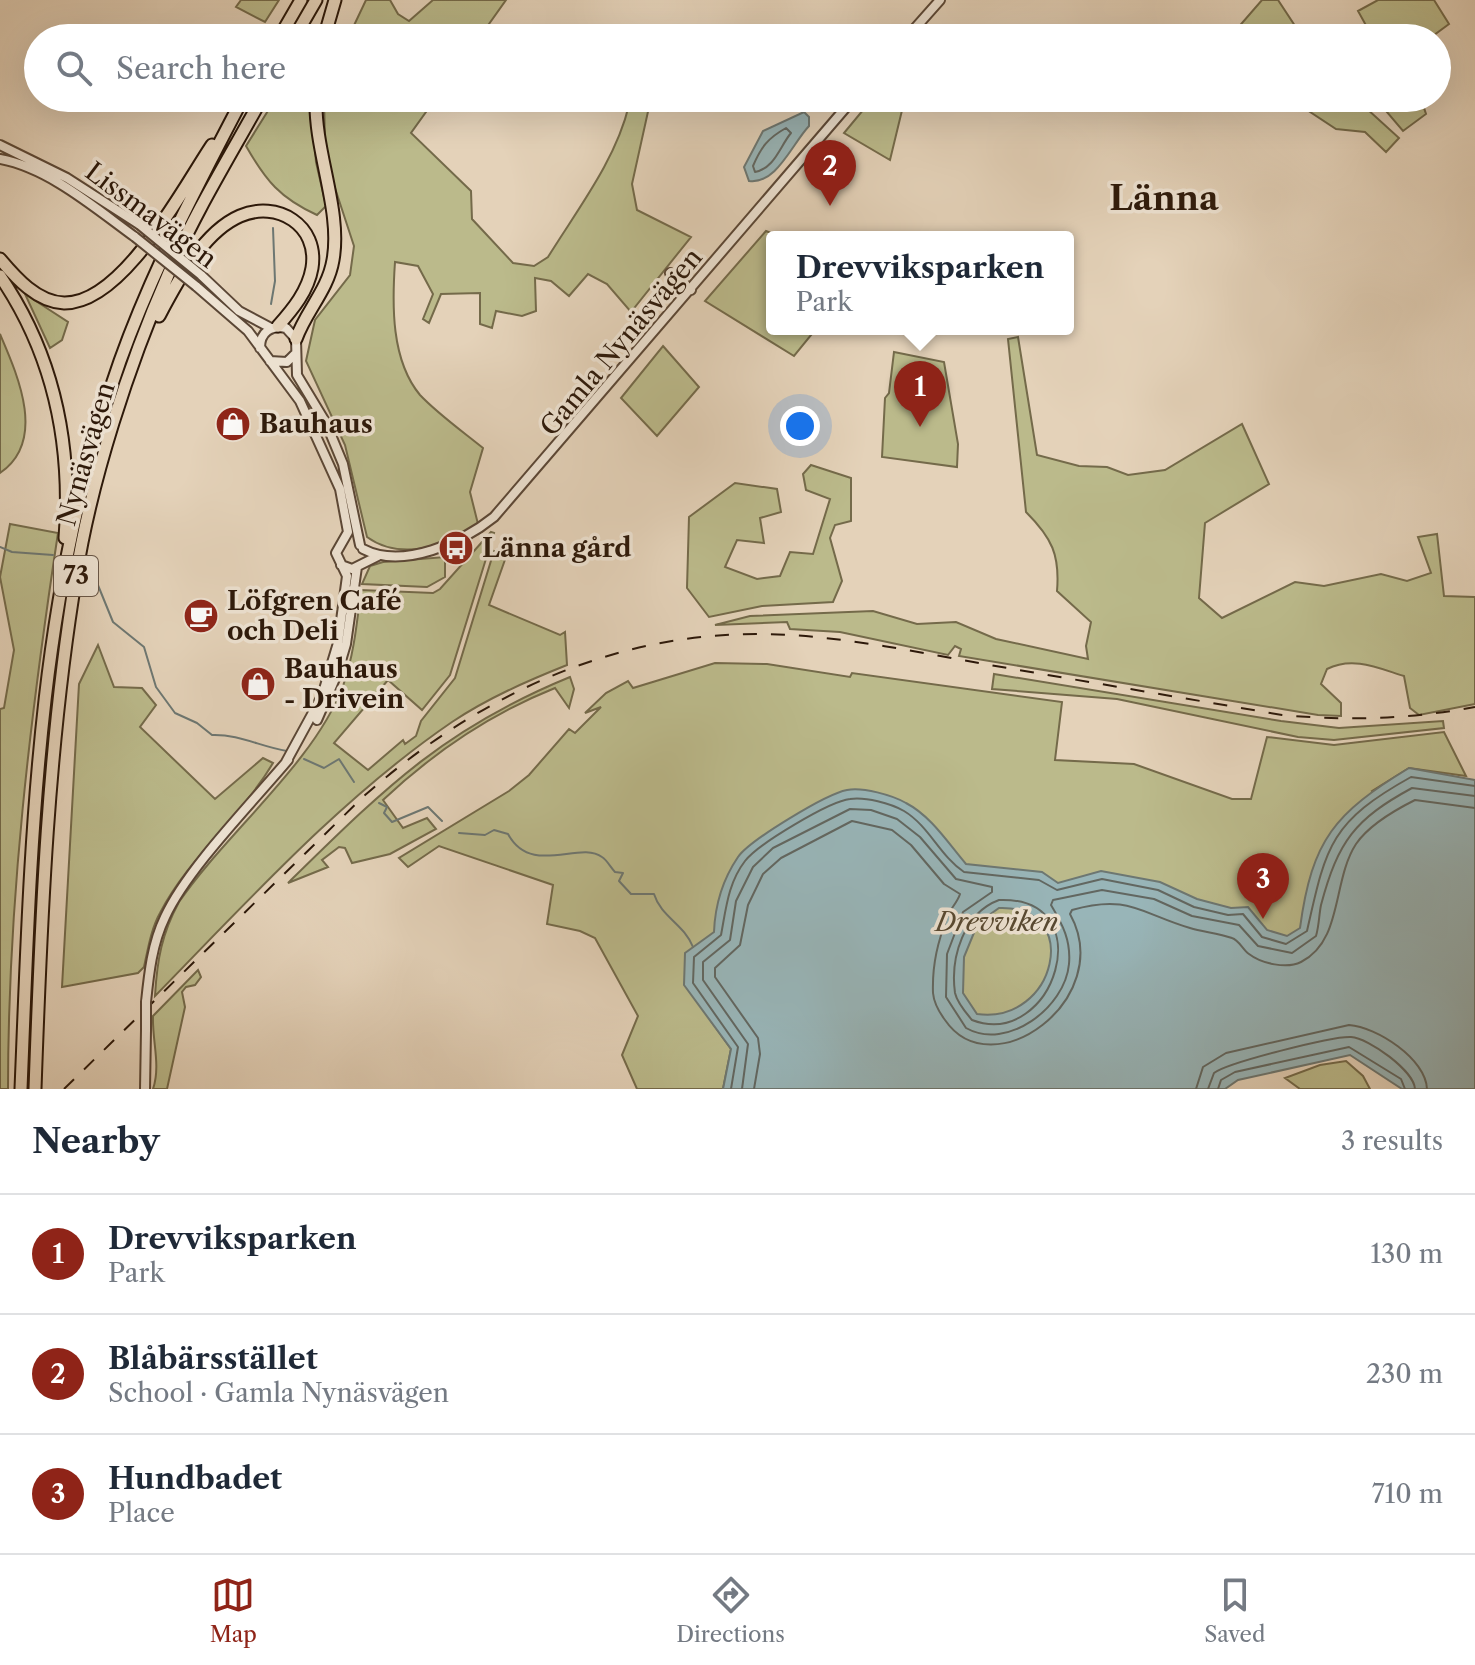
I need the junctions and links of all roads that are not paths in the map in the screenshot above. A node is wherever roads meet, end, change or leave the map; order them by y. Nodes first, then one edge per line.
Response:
1 (301, 0) edge
2 (316, 0) edge
3 (335, 0) edge
4 (940, 0) edge
5 (287, 24) edge
6 (302, 24) edge
7 (328, 24) edge
8 (920, 24) edge
9 (234, 112) edge
10 (236, 112) edge
11 (255, 112) edge
12 (317, 112) edge
13 (842, 112) edge
14 (0, 145) edge
15 (0, 159) edge
16 (0, 259) edge
17 (670, 273) dead end
18 (0, 276) edge
19 (691, 290) junction
20 (274, 327) junction
21 (296, 339) junction
22 (260, 349) junction
23 (294, 355) junction
24 (268, 361) junction
25 (133, 366) junction
26 (345, 542) junction
27 (362, 547) junction
28 (383, 555) junction
29 (341, 565) junction
30 (359, 566) junction
31 (61, 577) junction
32 (286, 762) junction
33 (21, 1089) edge
34 (35, 1089) edge
35 (145, 1089) edge

1 - 5 highway
2 - 6 highway
3 - 7 highway
4 - 8 street
9 - 16 highway
10 - 31 highway, Nynäsvägen / 73
11 - 25 highway, Nynäsvägen / 73
12 - 21 highway
13 - 19 street, Gamla Nynäsvägen
14 - 20 street, Lissmavägen, bridge
15 - 22 street, Lissmavägen, bridge
17 - 19 street
18 - 31 highway
19 - 28 street, Gamla Nynäsvägen
20 - 21 street
20 - 22 street
20 - 25 highway
21 - 23 street
22 - 24 street
23 - 24 street
23 - 27 street
24 - 26 street
25 - 34 highway, Nynäsvägen / 73
26 - 27 street, Gamla Nynäsvägen
26 - 29 street
27 - 28 street, Gamla Nynäsvägen
27 - 30 street
28 - 30 street, Gamla Nynäsvägen
29 - 30 street
29 - 32 street
30 - 32 street
31 - 33 highway, Nynäsvägen / 73
32 - 35 street, bridge

